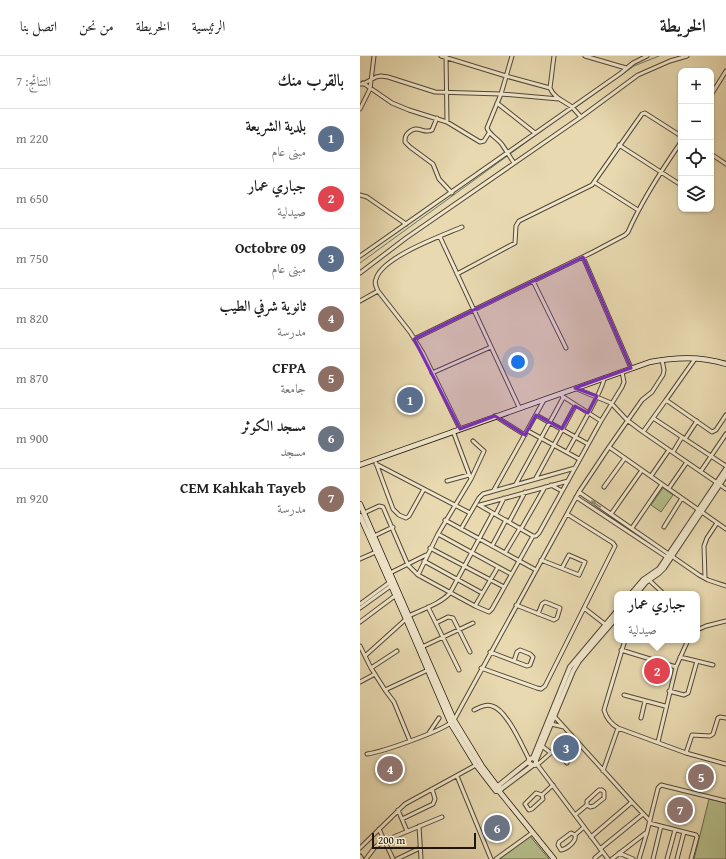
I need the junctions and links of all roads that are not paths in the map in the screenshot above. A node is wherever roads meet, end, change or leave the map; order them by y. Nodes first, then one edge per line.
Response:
1 (374, 56) edge
2 (441, 56) edge
3 (512, 56) edge
4 (554, 56) edge
5 (585, 56) edge
6 (647, 56) edge
7 (687, 56) edge
8 (446, 57) edge
9 (626, 68) junction
10 (726, 71) edge
11 (506, 76) junction
12 (372, 79) junction
13 (361, 83) edge
14 (550, 88) junction
15 (370, 89) junction
16 (714, 90) edge
17 (447, 93) junction
18 (500, 94) junction
19 (559, 99) junction
20 (497, 103) junction
21 (571, 107) junction
22 (360, 109) edge
23 (581, 117) junction
24 (436, 118) junction
25 (447, 122) junction
26 (489, 133) junction
27 (535, 133) junction
28 (678, 134) edge
29 (619, 145) junction
30 (678, 146) edge
31 (506, 153) junction
32 (714, 156) edge
33 (514, 163) junction
34 (726, 164) edge
35 (661, 172) junction
36 (594, 182) junction
37 (678, 183) edge
38 (452, 193) junction
39 (360, 195) edge
40 (638, 210) junction
41 (406, 224) junction
42 (462, 227) dead end
43 (440, 237) junction
44 (360, 256) edge
45 (583, 257) junction
46 (360, 273) edge
47 (458, 274) junction
48 (533, 281) junction
49 (378, 291) junction
50 (360, 302) edge
51 (474, 310) junction
52 (414, 340) junction
53 (491, 347) junction
54 (566, 348) dead end
55 (695, 358) junction
56 (662, 360) junction
57 (726, 364) edge
58 (631, 368) junction
59 (622, 372) junction
60 (432, 373) junction
61 (604, 378) junction
62 (575, 388) junction
63 (560, 393) junction
64 (597, 396) junction
65 (545, 398) junction
66 (563, 398) junction
67 (666, 400) junction
68 (611, 403) junction
69 (576, 406) junction
70 (519, 408) junction
71 (588, 413) junction
72 (536, 415) junction
73 (495, 416) junction
74 (726, 416) edge
75 (653, 418) junction
76 (627, 420) junction
77 (601, 421) junction
78 (697, 421) junction
79 (550, 422) junction
80 (460, 429) junction
81 (562, 429) junction
82 (528, 430) junction
83 (453, 432) junction
84 (643, 432) junction
85 (726, 434) edge
86 (525, 435) junction
87 (575, 436) junction
88 (541, 438) junction
89 (684, 438) junction
90 (473, 441) dead end
91 (588, 444) junction
92 (554, 445) junction
93 (609, 447) junction
94 (669, 450) junction
95 (567, 452) junction
96 (673, 452) junction
97 (711, 456) junction
98 (625, 458) junction
99 (579, 459) junction
100 (375, 462) junction
101 (687, 462) junction
102 (360, 465) edge
103 (726, 466) edge
104 (575, 468) junction
105 (726, 469) edge
106 (642, 470) junction
107 (701, 471) junction
108 (726, 475) edge
109 (651, 476) junction
110 (470, 477) junction
111 (536, 478) junction
112 (447, 481) dead end
113 (568, 481) junction
114 (718, 483) junction
115 (516, 484) junction
116 (662, 484) junction
117 (551, 485) junction
118 (545, 487) junction
119 (604, 488) dead end
120 (669, 488) junction
121 (424, 489) junction
122 (726, 489) edge
123 (494, 490) junction
124 (562, 491) junction
125 (525, 492) junction
126 (579, 492) junction
127 (576, 497) junction
128 (504, 498) junction
129 (682, 498) junction
130 (476, 503) junction
131 (360, 504) edge
132 (480, 505) junction
133 (456, 506) junction
134 (700, 510) junction
135 (470, 513) junction
136 (494, 513) junction
137 (362, 514) edge
138 (566, 514) junction
139 (611, 514) junction
140 (446, 520) junction
141 (508, 521) junction
142 (717, 522) junction
143 (726, 523) edge
144 (393, 527) junction
145 (664, 527) dead end
146 (521, 528) junction
147 (632, 528) junction
148 (725, 528) edge
149 (461, 529) junction
150 (438, 534) junction
151 (374, 536) junction
152 (533, 536) junction
153 (480, 539) junction
154 (492, 546) junction
155 (430, 548) junction
156 (376, 552) junction
157 (473, 552) junction
158 (505, 553) junction
159 (426, 555) junction
160 (670, 557) junction
161 (360, 558) edge
162 (541, 560) junction
163 (424, 561) junction
164 (519, 561) junction
165 (408, 565) junction
166 (465, 566) junction
167 (498, 567) junction
168 (562, 568) junction
169 (536, 570) junction
170 (390, 573) junction
171 (511, 574) junction
172 (418, 575) junction
173 (705, 578) junction
174 (458, 579) junction
175 (490, 580) junction
176 (649, 580) junction
177 (392, 583) junction
178 (726, 586) edge
179 (504, 587) junction
180 (633, 591) edge
181 (639, 591) edge
182 (661, 591) edge
183 (450, 593) junction
184 (482, 593) junction
185 (396, 595) junction
186 (360, 604) edge
187 (475, 606) junction
188 (516, 606) junction
189 (428, 607) junction
190 (360, 608) edge
191 (584, 608) junction
192 (538, 614) junction
193 (614, 615) edge
194 (408, 617) junction
195 (614, 621) edge
196 (726, 621) edge
197 (360, 622) edge
198 (436, 623) junction
199 (473, 623) dead end
200 (606, 625) junction
201 (700, 629) edge
202 (459, 630) junction
203 (443, 637) junction
204 (624, 643) edge
205 (687, 643) edge
206 (360, 646) edge
207 (421, 648) junction
208 (397, 650) dead end
209 (621, 650) junction
210 (361, 652) edge
211 (470, 652) dead end
212 (490, 652) junction
213 (365, 656) junction
214 (680, 657) junction
215 (514, 661) junction
216 (697, 661) junction
217 (713, 666) dead end
218 (676, 667) junction
219 (371, 668) junction
220 (481, 668) junction
221 (428, 670) junction
222 (459, 670) dead end
223 (375, 674) junction
224 (360, 682) edge
225 (385, 690) junction
226 (669, 691) junction
227 (624, 695) dead end
228 (645, 701) junction
229 (665, 706) junction
230 (474, 710) dead end
231 (554, 716) junction
232 (439, 718) dead end
233 (641, 718) dead end
234 (726, 718) edge
235 (452, 722) junction
236 (551, 724) junction
237 (564, 727) junction
238 (618, 728) junction
239 (429, 733) junction
240 (571, 735) junction
241 (410, 740) junction
242 (658, 742) junction
243 (542, 746) junction
244 (555, 749) junction
245 (551, 753) junction
246 (686, 753) junction
247 (367, 754) dead end
248 (533, 762) junction
249 (567, 763) dead end
250 (726, 764) edge
251 (476, 765) junction
252 (603, 770) junction
253 (457, 776) junction
254 (553, 785) junction
255 (498, 788) junction
256 (432, 789) junction
257 (542, 795) junction
258 (726, 801) edge
259 (632, 802) junction
260 (587, 805) junction
261 (398, 810) junction
262 (643, 814) junction
263 (575, 815) junction
264 (442, 817) dead end
265 (402, 819) junction
266 (650, 822) junction
267 (419, 826) junction
268 (661, 826) junction
269 (584, 827) junction
270 (379, 829) junction
271 (675, 830) junction
272 (407, 831) junction
273 (646, 832) junction
274 (684, 832) junction
275 (532, 833) junction
276 (575, 835) junction
277 (591, 837) junction
278 (384, 840) junction
279 (360, 848) edge
280 (420, 848) junction
281 (601, 850) junction
282 (618, 853) junction
283 (360, 856) edge
284 (362, 859) edge
285 (366, 859) edge
286 (393, 859) edge
287 (397, 859) edge
288 (421, 859) edge
289 (491, 859) edge
290 (496, 859) edge
291 (554, 859) edge
292 (595, 859) edge
293 (608, 859) edge
294 (612, 859) edge
295 (633, 859) edge
296 (639, 859) edge
297 (653, 859) edge
298 (667, 859) edge
299 (677, 859) edge
300 (691, 859) edge

1 - 12 street
2 - 8 street
3 - 11 street
4 - 14 street
5 - 9 street
6 - 9 street
7 - 23 street
8 - 11 street
8 - 17 street
9 - 21 street
10 - 16 street
11 - 14 street
11 - 18 street
12 - 13 street
12 - 15 street
12 - 17 street
13 - 15 street
14 - 19 street
15 - 22 street
15 - 24 street
17 - 18 street
17 - 25 street
18 - 19 street
18 - 20 street
19 - 21 street
20 - 26 street
20 - 27 street
21 - 23 street
21 - 27 street
23 - 33 street
24 - 25 street
24 - 38 street
25 - 26 street
26 - 31 street
27 - 31 street
28 - 29 street
29 - 35 street
29 - 36 street
30 - 35 street
31 - 33 street
31 - 38 street
32 - 34 street
33 - 46 street
35 - 37 street
35 - 40 street
36 - 40 street
36 - 47 street
38 - 41 street
39 - 41 street
40 - 45 street
41 - 44 street
42 - 43 street
43 - 47 street
43 - 49 street
45 - 48 street
45 - 58 street
47 - 51 street
48 - 51 street
48 - 54 street
49 - 50 street
49 - 52 street
51 - 52 street
51 - 53 street
52 - 60 street
53 - 60 street
53 - 70 street
55 - 56 main road
55 - 57 main road
55 - 67 street
56 - 58 main road
56 - 76 street
58 - 59 main road
59 - 61 main road
59 - 68 street
60 - 80 street
61 - 62 main road
61 - 64 street
62 - 63 main road
62 - 64 street
63 - 65 main road
63 - 66 street
64 - 68 street
64 - 71 street
65 - 70 main road
65 - 72 street
66 - 69 street
66 - 79 street
67 - 75 street
67 - 78 street
68 - 76 street
68 - 77 street
69 - 71 street
69 - 81 street
70 - 73 main road
71 - 77 street
71 - 87 street
72 - 79 street
72 - 82 street
73 - 80 main road
73 - 86 street
74 - 78 street
75 - 84 street
75 - 89 street
76 - 84 street
76 - 93 street
77 - 91 street
78 - 89 street
79 - 81 street
79 - 88 street
80 - 83 main road
81 - 87 street
81 - 92 street
82 - 86 street
82 - 88 street
83 - 100 main road
83 - 110 street
84 - 94 street
85 - 97 street
86 - 123 street
87 - 91 street
87 - 95 street
88 - 92 street
88 - 115 street
89 - 96 street
89 - 97 street
90 - 110 street
91 - 99 street
92 - 95 street
92 - 111 street
93 - 98 street
93 - 126 street
94 - 96 street
94 - 109 street
95 - 99 street
96 - 101 street
97 - 103 street
97 - 107 street
98 - 106 street
98 - 119 street
99 - 104 street
100 - 102 main road
100 - 121 street
100 - 121 street
101 - 107 street
101 - 120 street
104 - 111 street
104 - 113 street
105 - 114 street
106 - 109 street
106 - 139 street
107 - 114 street
108 - 114 street
109 - 116 street
110 - 112 street
110 - 133 street
111 - 115 street
113 - 117 street
113 - 124 street
114 - 122 street
114 - 134 street
115 - 123 street
116 - 120 street
116 - 147 street
117 - 118 street
117 - 124 street
118 - 125 street
118 - 146 street
120 - 129 street
121 - 133 street
123 - 130 street
124 - 152 street
125 - 128 street
125 - 141 street
126 - 127 street
139 -> 126 street
127 - 138 street
127 - 160 street
128 - 132 street
128 - 136 street
129 - 134 street
129 - 145 street
130 - 132 street
130 - 135 street
131 - 137 main road
132 - 136 street
133 - 135 street
133 - 140 street
134 - 142 street
134 - 160 street
135 - 149 street
136 - 141 street
136 - 153 street
137 - 144 street
137 - 151 main road
137 - 156 main road
138 - 162 street
138 - 191 street
139 - 147 street
140 - 149 street
140 - 150 street
141 - 146 street
141 - 154 street
142 - 148 street
142 - 173 street
143 - 148 street
144 - 151 street
144 - 165 street
146 - 152 street
146 - 158 street
147 - 160 street
149 - 153 street
150 - 155 street
150 - 157 street
151 - 170 main road
152 - 164 street
153 - 154 street
153 - 157 street
154 - 158 street
155 - 159 street
155 - 166 street
156 - 161 street
156 - 177 main road
157 - 166 street
157 - 167 street
158 - 164 street
159 - 163 street
159 - 165 street
160 - 173 street
160 - 176 street
160 - 180 street
162 - 168 street
162 - 169 street
163 - 172 street
163 - 174 street
164 - 169 street
164 - 171 street
165 - 170 street
165 - 172 street
166 - 174 street
166 - 175 street
167 - 171 street
167 - 175 street
168 - 168 street
169 - 188 street
170 - 177 main road
171 - 179 street
172 - 183 street
173 - 178 street
174 - 183 street
174 - 184 street
175 - 179 street
175 - 184 street
176 - 181 street
176 - 182 street
177 - 185 main road
177 - 186 street
177 - 190 street
177 - 194 main road
179 - 187 street
183 - 187 street
183 - 189 street
184 - 187 street
185 - 194 main road
185 - 197 street
188 - 192 street
188 - 212 street
189 - 194 street
189 - 198 street
191 - 200 street
191 - 220 street
192 - 192 street
193 - 200 street
194 - 207 main road
194 - 213 street
195 - 231 street
196 - 201 street
198 - 202 street
198 - 203 street
199 - 202 street
200 - 248 street
202 - 203 street
202 - 211 street
203 - 207 street
203 - 222 street
204 - 209 street
205 - 214 street
206 - 210 street
207 - 221 main road
207 - 235 main road
208 - 219 street
209 - 218 street
209 - 238 street
210 - 213 street
212 - 215 street
212 - 220 street
213 - 219 street
214 - 216 street
214 - 218 street
215 - 215 street
216 - 217 street
216 - 226 street
218 - 226 street
219 - 223 street
220 - 235 street
221 - 225 street
221 - 235 main road
223 - 224 street
223 - 225 street
225 - 241 street
226 - 229 street
227 - 228 street
228 - 229 street
228 - 233 street
229 - 242 street
230 - 248 street
231 - 236 street
231 - 237 street
232 - 239 street
234 - 246 street
235 - 239 street
235 - 251 main road
235 - 255 main road
236 - 237 street
236 - 243 street
237 - 240 street
238 - 242 street
238 - 252 street
239 - 241 street
240 - 244 street
240 - 252 street
241 - 247 street
242 - 246 street
243 - 245 street
243 - 248 street
244 - 245 street
244 - 249 street
245 - 248 street
246 - 250 street
248 - 254 street
248 - 255 street
251 - 253 street
251 - 255 main road
252 - 259 street
253 - 256 street
253 - 289 street
254 - 257 street
254 - 263 street
255 - 275 main road
256 - 261 street
256 - 265 street
257 - 257 street
258 - 266 street
259 - 262 street
259 - 277 street
260 - 260 street
260 - 263 street
261 - 265 street
261 - 270 street
262 - 266 street
262 - 281 street
263 - 269 street
264 - 267 street
265 - 272 street
266 - 268 street
266 - 273 street
267 - 272 street
267 - 280 street
268 - 271 street
268 - 297 street
269 - 276 street
269 - 277 street
270 - 278 street
270 - 279 street
271 - 274 street
271 - 298 street
272 - 278 street
273 - 282 street
273 - 296 street
274 - 299 street
274 - 300 street
275 - 290 street
275 - 291 main road
276 - 276 street
277 - 281 street
278 - 285 street
278 - 286 street
280 - 287 street
280 - 288 street
281 - 292 street
281 - 293 street
282 - 294 street
282 - 295 street
283 - 284 street

